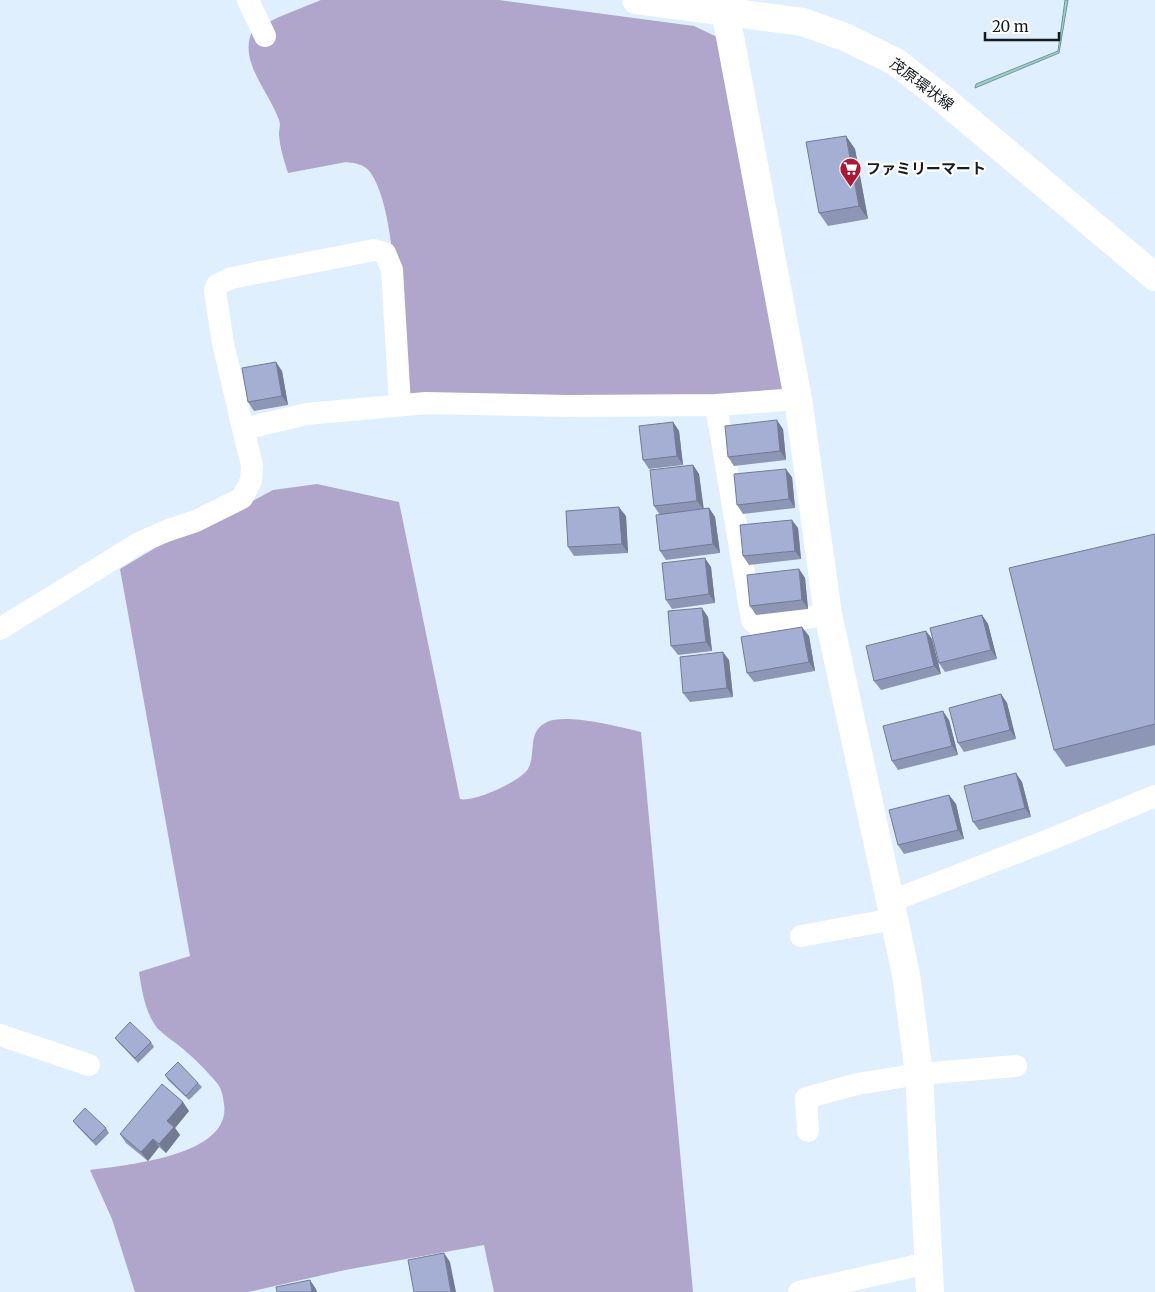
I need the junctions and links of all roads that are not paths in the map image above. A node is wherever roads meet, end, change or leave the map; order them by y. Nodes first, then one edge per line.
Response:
1 (248, 0) edge
2 (636, 0) edge
3 (725, 10) junction
4 (265, 36) dead end
5 (1155, 277) edge
6 (798, 399) junction
7 (400, 405) junction
8 (716, 405) junction
9 (243, 428) junction
10 (828, 614) junction
11 (0, 629) edge
12 (1155, 796) edge
13 (892, 910) junction
14 (801, 936) dead end
15 (0, 1035) edge
16 (88, 1065) dead end
17 (1016, 1066) dead end
18 (920, 1074) junction
19 (808, 1131) dead end
20 (928, 1263) junction
21 (799, 1292) edge
22 (930, 1292) edge

1 - 4 street
2 - 3 street, 茂原環状線
3 - 5 street, 茂原環状線
3 - 6 street
6 - 8 street
6 - 10 street
7 - 8 street
7 - 9 street
7 - 9 street
8 - 10 street
9 - 11 street
10 - 13 street
12 - 13 street
13 - 14 street
13 - 18 street
15 - 16 street
17 - 18 street
18 - 19 street
18 - 20 street
20 - 21 street
20 - 22 street

